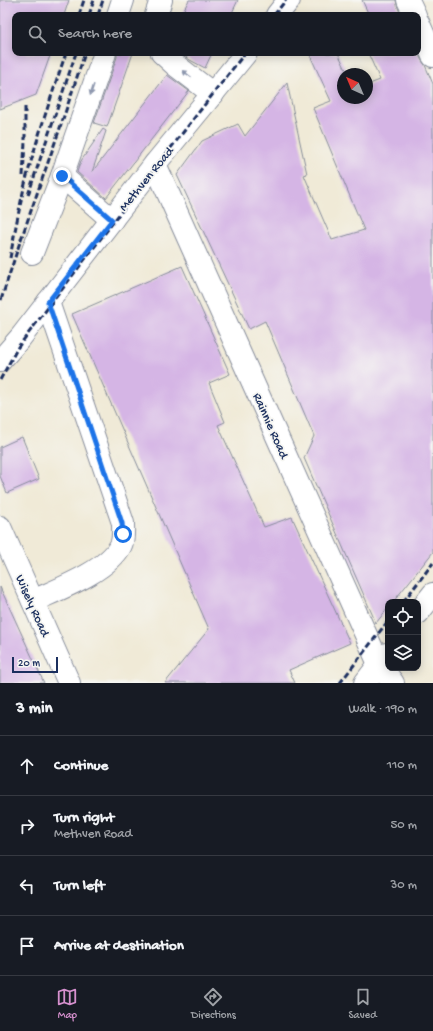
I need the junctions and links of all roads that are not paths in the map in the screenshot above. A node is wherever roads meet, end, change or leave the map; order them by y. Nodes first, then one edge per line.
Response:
1 (161, 0) edge
2 (289, 0) edge
3 (408, 0) edge
4 (157, 12) edge
5 (279, 12) edge
6 (414, 12) edge
7 (421, 29) edge
8 (104, 56) edge
9 (165, 56) edge
10 (244, 56) edge
11 (433, 56) edge
12 (213, 94) junction
13 (155, 164) junction
14 (62, 176) junction
15 (112, 220) junction
16 (32, 253) dead end
17 (48, 302) junction
18 (0, 361) edge
19 (0, 527) edge
20 (433, 594) edge
21 (33, 601) junction
22 (421, 609) edge
23 (384, 659) edge
24 (69, 683) edge
25 (364, 683) edge
26 (393, 683) edge

1 - 4 street
2 - 5 street
3 - 6 street
7 - 11 street
8 -> 14 street
12 -> 9 street
10 - 12 street, Methven Road
12 - 13 street, Methven Road
13 - 15 street, Methven Road
13 - 23 street, Rainnie Road
14 - 15 street
14 - 16 street
15 - 17 street, Methven Road
17 - 18 street, Methven Road
17 - 21 street
19 - 21 street, Wisely Road
20 - 22 street
21 - 24 street, Wisely Road
23 - 25 street
23 - 26 street, Rainnie Road

